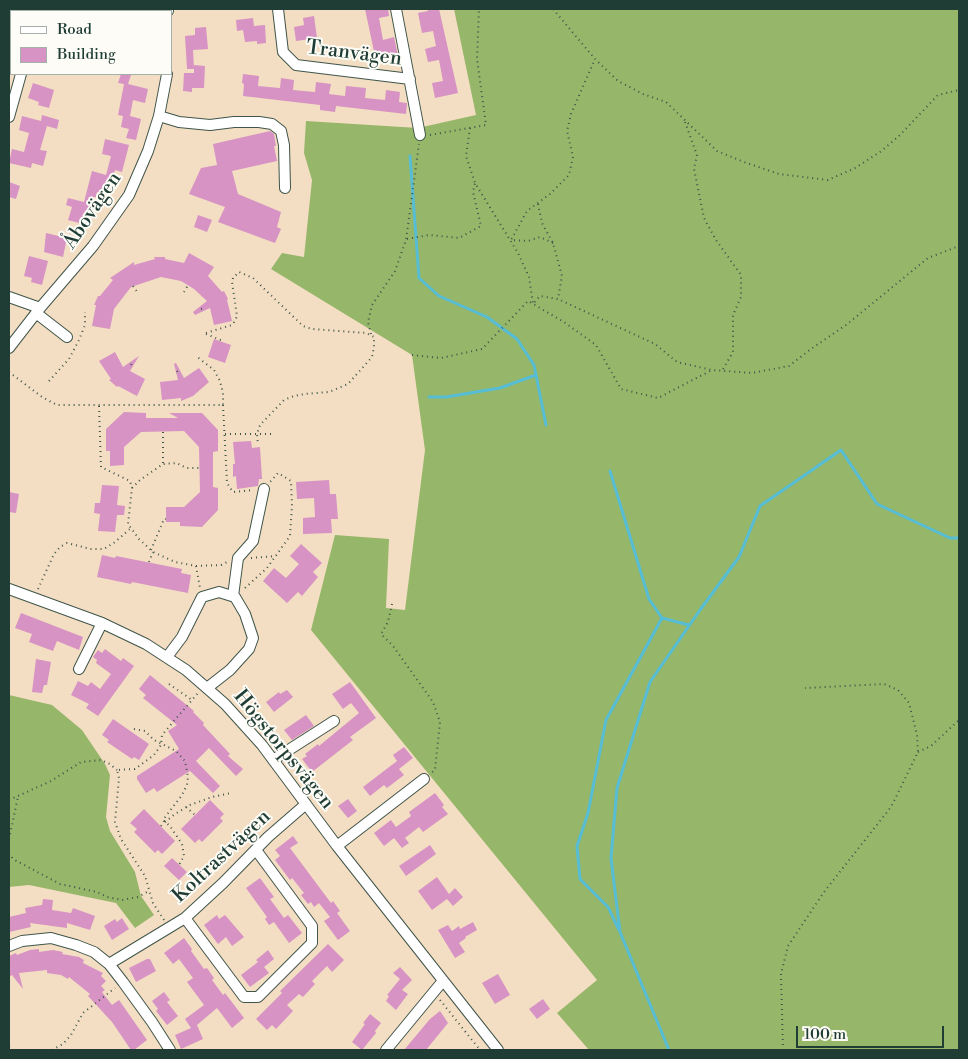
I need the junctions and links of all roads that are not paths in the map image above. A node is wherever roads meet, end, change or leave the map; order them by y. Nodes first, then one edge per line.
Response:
1 (278, 9) edge
2 (396, 9) edge
3 (22, 75) edge
4 (167, 75) edge
5 (410, 79) junction
6 (159, 116) junction
7 (9, 117) edge
8 (420, 135) road end
9 (285, 188) dead end
10 (9, 296) edge
11 (38, 311) junction
12 (67, 337) dead end
13 (9, 348) edge
14 (264, 489) road end
15 (9, 589) edge
16 (234, 596) junction
17 (102, 623) junction
18 (167, 657) junction
19 (78, 668) dead end
20 (206, 687) junction
21 (334, 721) dead end
22 (273, 760) junction
23 (424, 780) road end
24 (306, 804) junction
25 (338, 846) junction
26 (256, 850) junction
27 (185, 918) junction
28 (9, 946) edge
29 (108, 964) junction
30 (442, 982) junction
31 (170, 1050) edge
32 (386, 1050) edge
33 (498, 1050) edge

1 - 5 street, Tranvägen
2 - 5 street, Tranvägen
3 - 7 street
4 - 6 street, Åbovägen
5 - 8 street, Tranvägen
6 - 9 street
6 - 11 street, Åbovägen
10 - 11 street
11 - 12 street
11 - 13 street, Åbovägen
14 - 16 street
15 - 17 street, Högstorpsvägen
16 - 18 street
16 - 20 street
17 - 18 street, Högstorpsvägen
17 - 19 street
18 - 20 street, Högstorpsvägen
20 - 22 street, Högstorpsvägen
21 - 22 street
22 - 24 street, Högstorpsvägen
23 - 25 street
24 - 25 street, Högstorpsvägen
24 - 26 street, Koltrastvägen
25 - 30 street, Högstorpsvägen
26 - 27 street, Koltrastvägen
26 - 27 street
27 - 29 street, Koltrastvägen
28 - 29 street
29 - 31 street
30 - 32 street
30 - 33 street, Högstorpsvägen

